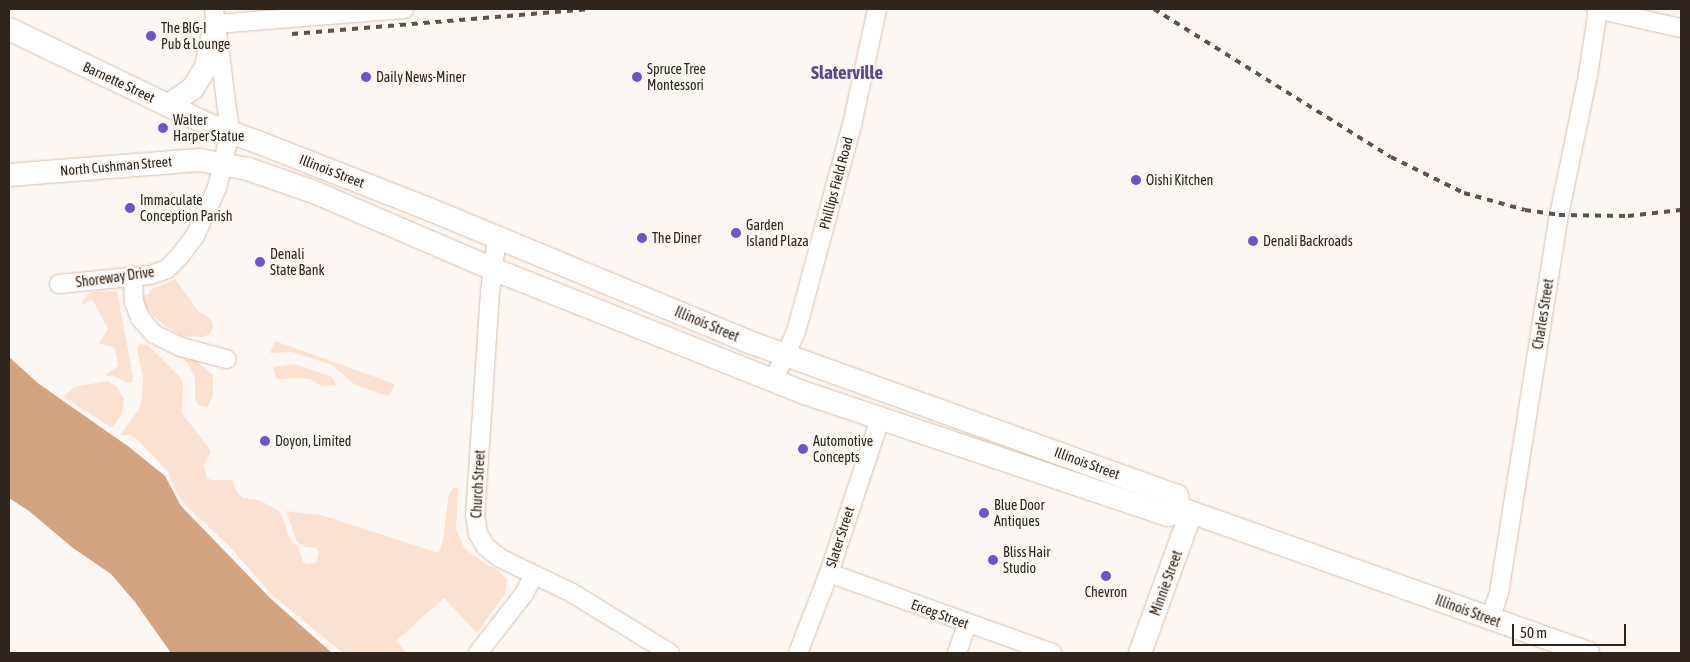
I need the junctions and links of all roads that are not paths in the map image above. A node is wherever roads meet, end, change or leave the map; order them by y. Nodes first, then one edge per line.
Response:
1 (394, 9) edge
2 (877, 9) edge
3 (1598, 9) edge
4 (215, 16) edge
5 (1681, 28) edge
6 (9, 29) edge
7 (169, 105) junction
8 (230, 132) junction
9 (223, 163) junction
10 (9, 175) edge
11 (497, 237) junction
12 (493, 269) junction
13 (133, 277) junction
14 (59, 284) dead end
15 (785, 356) junction
16 (226, 359) dead end
17 (773, 381) junction
18 (880, 419) junction
19 (1185, 510) junction
20 (829, 573) junction
21 (533, 576) junction
22 (1490, 619) junction
23 (967, 624) junction
24 (478, 653) edge
25 (670, 653) edge
26 (798, 653) edge
27 (958, 653) edge
28 (1052, 653) edge
29 (1140, 653) edge
30 (1588, 653) edge

1 - 4 street
2 - 15 street, Phillips Field Road
3 - 5 street
3 - 22 street, Charles Street
4 - 7 main road
4 - 8 street
6 - 7 main road, Barnette Street
7 - 8 main road, Barnette Street
8 - 9 street, Shoreway Drive
8 - 11 main road, Illinois Street
9 - 10 main road, North Cushman Street
9 - 12 main road, Illinois Street
9 - 13 street, Shoreway Drive
11 - 12 street, Church Street
11 - 15 main road, Illinois Street
12 - 17 main road, Illinois Street
12 - 21 street, Church Street
13 - 14 street, Shoreway Drive
13 - 16 street
15 - 17 street, Phillips Field Road
15 - 19 main road, Illinois Street
17 - 18 main road, Illinois Street
18 - 19 main road, Illinois Street
18 - 20 street, Slater Street
19 - 22 main road, Illinois Street
19 - 29 main road, Minnie Street
20 - 23 street, Erceg Street
20 - 26 street, Slater Street
21 - 24 street
21 - 25 street, Church Street
22 - 30 main road, Illinois Street
23 - 27 street
23 - 28 street, Erceg Street

